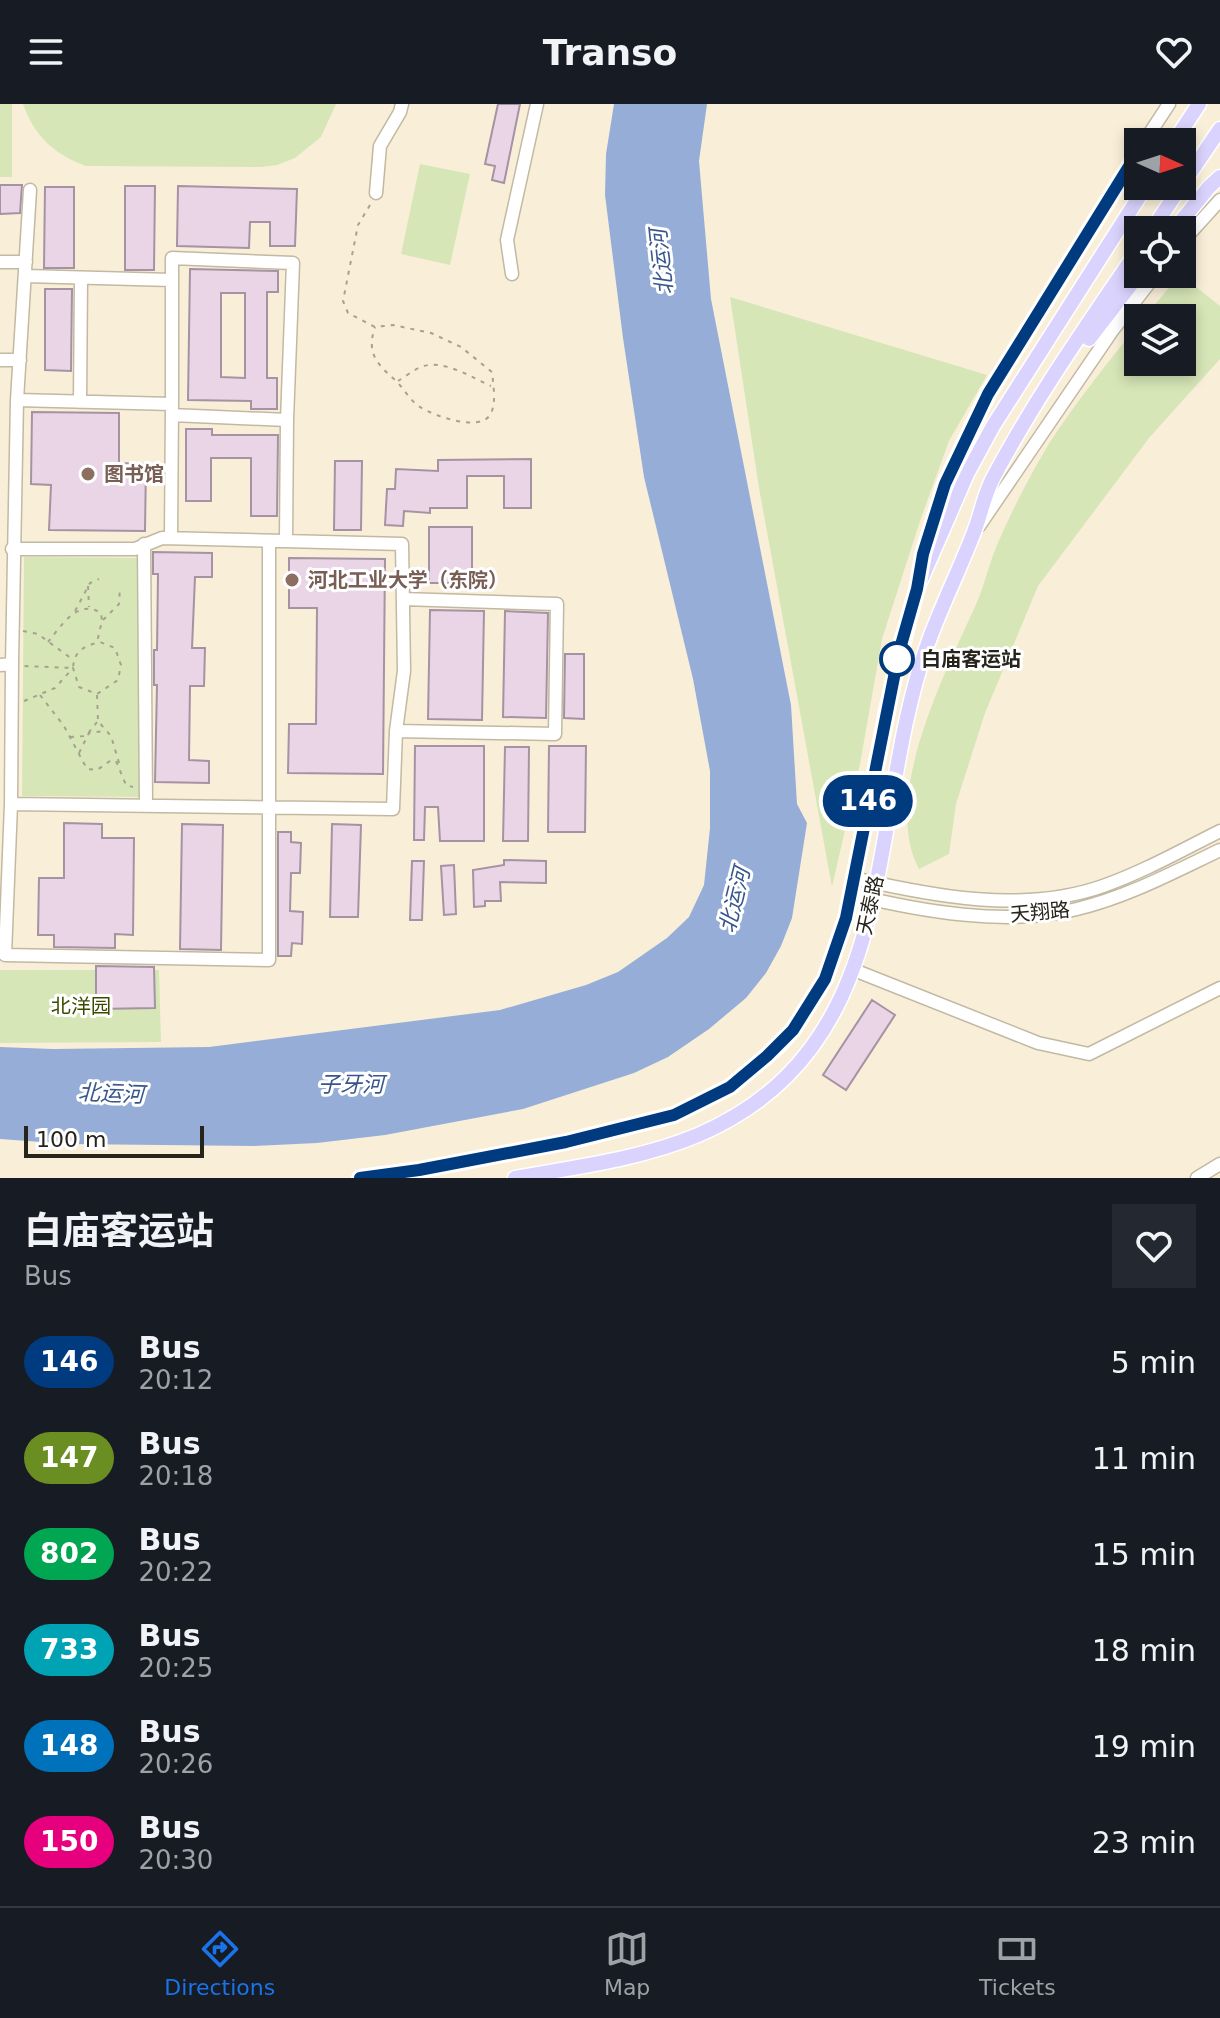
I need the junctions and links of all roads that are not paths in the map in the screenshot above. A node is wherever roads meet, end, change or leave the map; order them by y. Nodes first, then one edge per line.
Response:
1 (402, 104) edge
2 (537, 104) edge
3 (1169, 104) edge
4 (1199, 104) edge
5 (1153, 128) edge
6 (1183, 128) edge
7 (1220, 129) edge
8 (1196, 165) edge
9 (1124, 175) edge
10 (1220, 177) edge
11 (30, 190) dead end
12 (376, 193) road end
13 (1137, 200) edge
14 (1220, 200) edge
15 (1185, 216) edge
16 (1196, 227) edge
17 (0, 262) edge
18 (26, 262) junction
19 (1124, 271) edge
20 (512, 274) dead end
21 (25, 276) junction
22 (81, 278) junction
23 (172, 280) junction
24 (1128, 288) edge
25 (1145, 288) edge
26 (0, 360) edge
27 (20, 360) junction
28 (17, 400) junction
29 (80, 402) junction
30 (172, 410) junction
31 (287, 420) junction
32 (1013, 442) junction
33 (0, 458) edge
34 (15, 458) junction
35 (973, 535) junction
36 (171, 538) junction
37 (269, 541) junction
38 (286, 541) junction
39 (144, 544) junction
40 (12, 549) junction
41 (917, 589) junction
42 (403, 599) junction
43 (6, 665) edge
44 (396, 731) junction
45 (11, 804) junction
46 (146, 805) junction
47 (268, 806) junction
48 (1220, 831) edge
49 (1220, 850) edge
50 (854, 878) junction
51 (875, 883) junction
52 (850, 894) junction
53 (873, 900) junction
54 (854, 970) junction
55 (1220, 988) edge
56 (1220, 1164) edge
57 (427, 1173) edge
58 (360, 1178) edge
59 (515, 1178) edge
60 (1197, 1178) edge

1 - 12 street
2 - 20 street
3 - 5 street
4 - 6 main road
7 - 8 main road
9 - 41 street
10 - 15 main road
11 - 18 street
13 - 41 main road, 天泰路
14 - 16 street
17 - 18 street
18 - 21 street
19 - 32 main road
21 - 22 street
21 - 27 street
22 - 23 street
22 - 29 street
23 - 30 street
23 - 31 street
24 - 32 main road
25 - 35 street
26 - 27 street
27 - 28 street
28 - 29 street
28 - 34 street
29 - 30 street
30 - 31 street
30 - 36 street
31 - 38 street
32 - 35 main road, 天泰路
33 - 34 street
34 - 40 street
35 - 51 main road, 天泰路
36 - 37 street
36 - 39 street
37 - 38 street
37 - 47 street
38 - 42 street
39 - 40 street
39 - 46 street
40 - 43 street
41 - 50 main road, 天泰路
42 - 44 street
42 - 44 street
43 - 45 street
44 - 47 street
45 - 46 street
45 - 47 street
46 - 47 street
48 - 51 street, 天翔路
49 - 53 street, 天翔路
50 - 51 street, 天翔路
50 - 52 main road, 天泰路
51 - 53 main road, 天泰路
52 - 53 street, 天翔路
52 - 57 main road, 天泰路
53 - 54 main road, 天泰路
54 - 55 street
54 - 59 main road, 天泰路
56 - 60 street
57 - 58 main road, 天泰路

